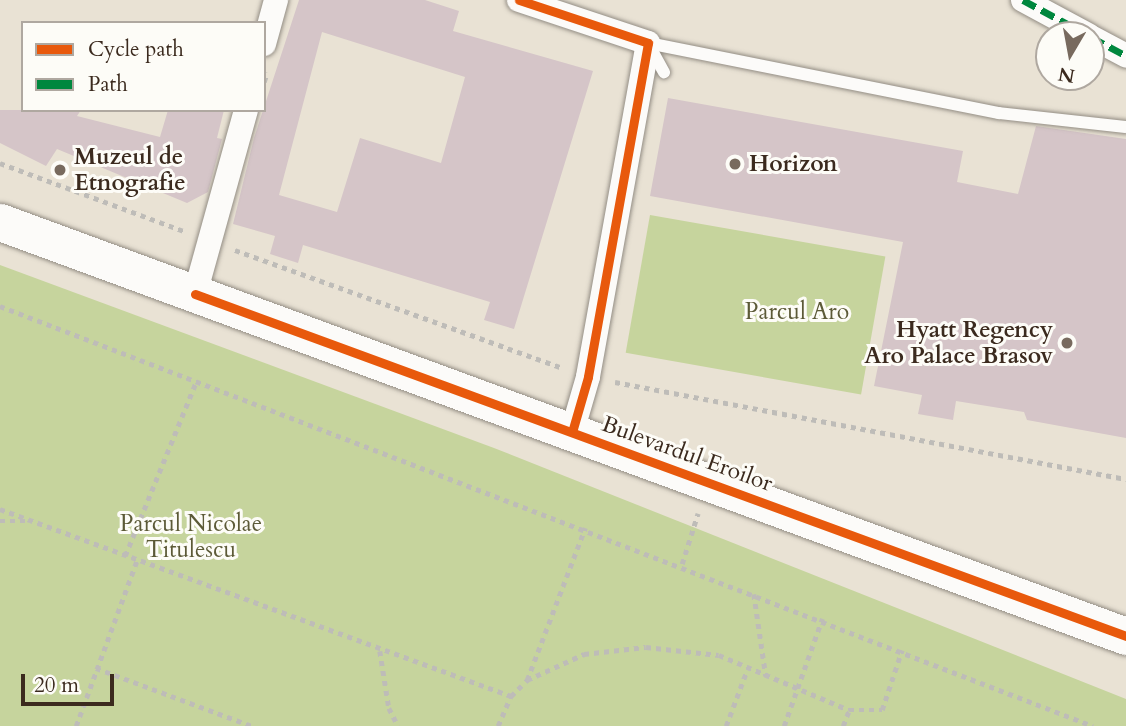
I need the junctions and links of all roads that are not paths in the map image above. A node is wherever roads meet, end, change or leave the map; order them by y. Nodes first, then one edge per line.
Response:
1 (276, 0) edge
2 (519, 0) edge
3 (1023, 0) edge
4 (1062, 21) edge
5 (266, 37) edge
6 (649, 43) junction
7 (1105, 45) edge
8 (1126, 56) edge
9 (664, 72) dead end
10 (245, 112) edge
11 (1126, 127) edge
12 (0, 222) edge
13 (195, 294) junction
14 (572, 432) junction
15 (1126, 636) edge

1 - 5 street
2 - 6 street
3 - 4 street
6 - 9 lane
6 - 11 lane
6 - 14 street
7 - 8 street
10 - 13 street
12 - 13 main road, Bulevardul Eroilor
13 - 14 main road, Bulevardul Eroilor
14 - 15 main road, Bulevardul Eroilor

